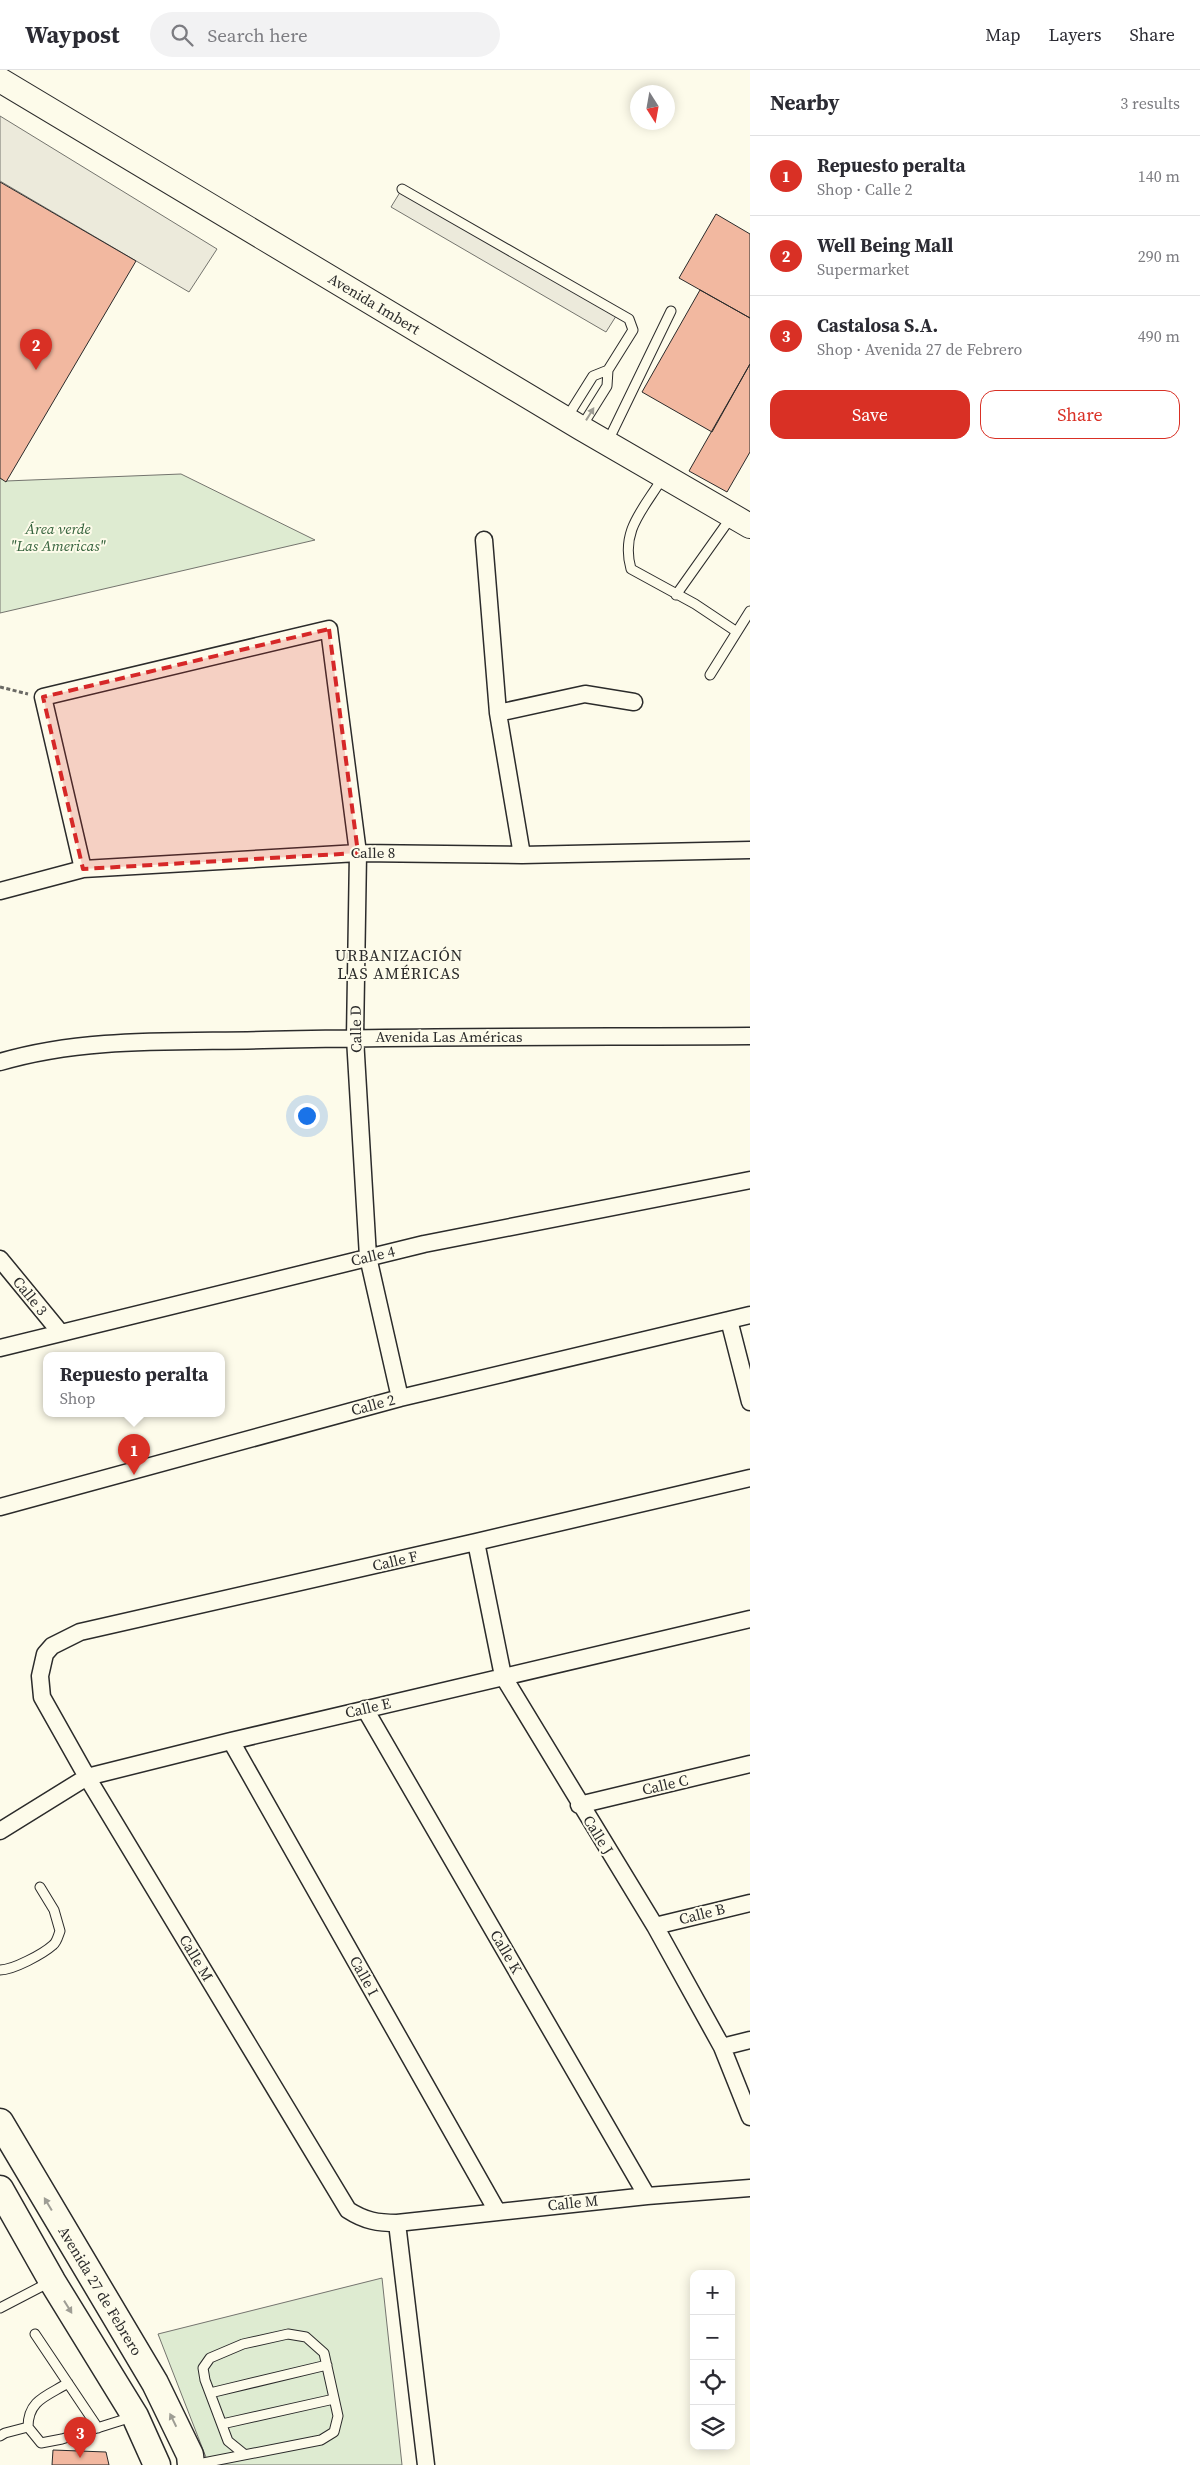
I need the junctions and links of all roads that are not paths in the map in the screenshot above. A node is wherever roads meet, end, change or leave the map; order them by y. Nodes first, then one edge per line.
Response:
1 (6, 78) edge
2 (402, 189) dead end
3 (671, 311) dead end
4 (608, 370) junction
5 (573, 424) junction
6 (606, 443) junction
7 (664, 476) junction
8 (741, 521) edge
9 (484, 540) dead end
10 (676, 595) junction
11 (750, 611) edge
12 (737, 632) junction
13 (710, 675) dead end
14 (634, 702) dead end
15 (498, 714) junction
16 (750, 850) edge
17 (358, 853) junction
18 (522, 855) junction
19 (83, 870) junction
20 (0, 891) edge
21 (750, 1036) edge
22 (355, 1038) junction
23 (0, 1062) edge
24 (750, 1180) edge
25 (368, 1257) junction
26 (0, 1259) edge
27 (750, 1315) edge
28 (729, 1320) junction
29 (60, 1332) junction
30 (0, 1348) edge
31 (400, 1398) junction
32 (750, 1402) edge
33 (750, 1478) edge
34 (0, 1507) edge
35 (476, 1542) junction
36 (750, 1619) edge
37 (45, 1654) joint
38 (503, 1676) junction
39 (365, 1709) junction
40 (231, 1741) junction
41 (750, 1764) edge
42 (87, 1778) junction
43 (579, 1805) junction
44 (0, 1831) edge
45 (40, 1887) dead end
46 (750, 1903) edge
47 (655, 1926) junction
48 (0, 1970) edge
49 (750, 2040) edge
50 (722, 2047) junction
51 (750, 2117) edge
52 (0, 2122) edge
53 (0, 2188) edge
54 (750, 2188) edge
55 (647, 2196) junction
56 (496, 2211) junction
57 (397, 2223) junction
58 (52, 2281) junction
59 (0, 2308) edge
60 (35, 2334) dead end
61 (327, 2365) junction
62 (68, 2383) junction
63 (210, 2393) junction
64 (334, 2400) junction
65 (135, 2416) junction
66 (222, 2424) junction
67 (28, 2427) junction
68 (98, 2428) junction
69 (0, 2436) edge
70 (244, 2454) junction
71 (157, 2465) edge
72 (192, 2465) edge
73 (426, 2465) edge

1 - 5 main road, Avenida Imbert
2 - 4 lane
3 - 6 lane
5 -> 4 lane
4 - 5 lane
5 - 6 main road, Avenida Imbert
6 - 7 main road, Avenida Imbert
7 - 8 main road, Avenida Imbert
7 - 10 lane
8 - 10 lane
9 - 15 street
10 - 12 lane
11 - 12 lane
12 - 13 lane
14 - 15 street
15 - 18 street
16 - 18 street, Calle 8
17 - 18 street, Calle 8
17 - 19 street, Calle 8
17 - 19 street, Calle D
17 - 22 street, Calle D
19 - 20 street, Calle 8
21 - 22 street, Avenida Las Américas
22 - 23 street, Avenida Las Américas
22 - 25 street, Calle D
24 - 25 street, Calle 4
25 - 29 street, Calle 4
25 - 31 street, Calle D
26 - 29 street, Calle 3
27 - 28 street, Calle 2
28 - 31 street, Calle 2
28 - 32 street
29 - 30 street, Calle 4
31 - 34 street, Calle 2
33 - 35 street, Calle F
35 - 37 street, Calle F
35 - 38 street, Calle J
36 - 38 street, Calle E
37 - 42 street, Calle M
38 - 39 street, Calle E
38 - 43 street, Calle J
39 - 40 street, Calle E
39 - 55 street, Calle K
40 - 42 street, Calle E
40 - 56 street, Calle I
41 - 43 street, Calle C
42 - 44 street, Calle E
42 - 57 street, Calle M
43 - 47 street, Calle J
45 - 48 lane
46 - 47 street, Calle B
47 - 50 street, Calle J
49 - 50 street
50 - 51 street, Calle J
72 -> 52 main road, Avenida 27 de Febrero
53 - 58 main road
54 - 55 street, Calle M
55 - 56 street, Calle M
56 - 57 street, Calle M
57 - 73 street
58 - 59 lane
58 -> 65 main road
60 - 62 lane
61 - 63 lane
61 - 63 lane
61 - 64 lane
62 - 67 lane
62 - 68 lane
63 - 66 lane
64 - 66 lane
64 - 70 lane
65 - 68 lane
65 - 71 main road
66 - 70 lane
67 - 68 lane
67 - 69 lane
70 - 72 lane

